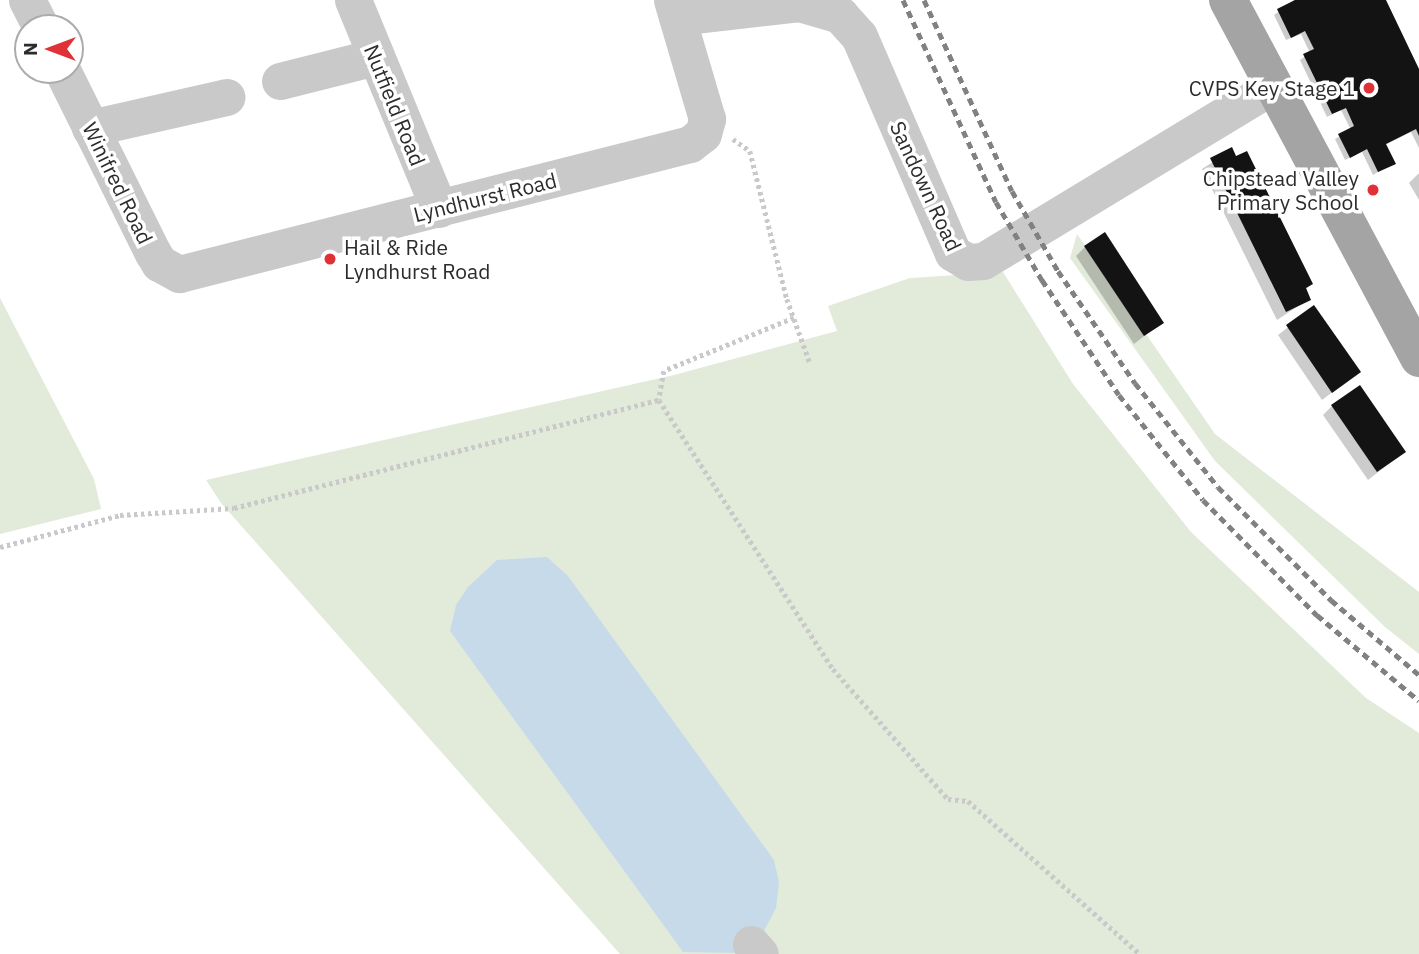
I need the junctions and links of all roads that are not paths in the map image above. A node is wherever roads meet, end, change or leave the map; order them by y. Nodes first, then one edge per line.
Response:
1 (353, 0) edge
2 (1227, 0) edge
3 (675, 8) edge
4 (375, 57) junction
5 (280, 80) dead end
6 (69, 84) edge
7 (1272, 86) junction
8 (227, 97) dead end
9 (90, 128) junction
10 (439, 209) junction
11 (191, 272) joint
12 (1419, 358) edge

1 - 4 street, Nutfield Road
2 - 7 main road
3 - 7 street, Sandown Road
3 - 10 street, Lyndhurst Road
4 - 5 street
4 - 10 street, Nutfield Road
6 - 9 street, Winifred Road
7 - 12 main road
8 - 9 street
9 - 11 street, Winifred Road
10 - 11 street, Lyndhurst Road

